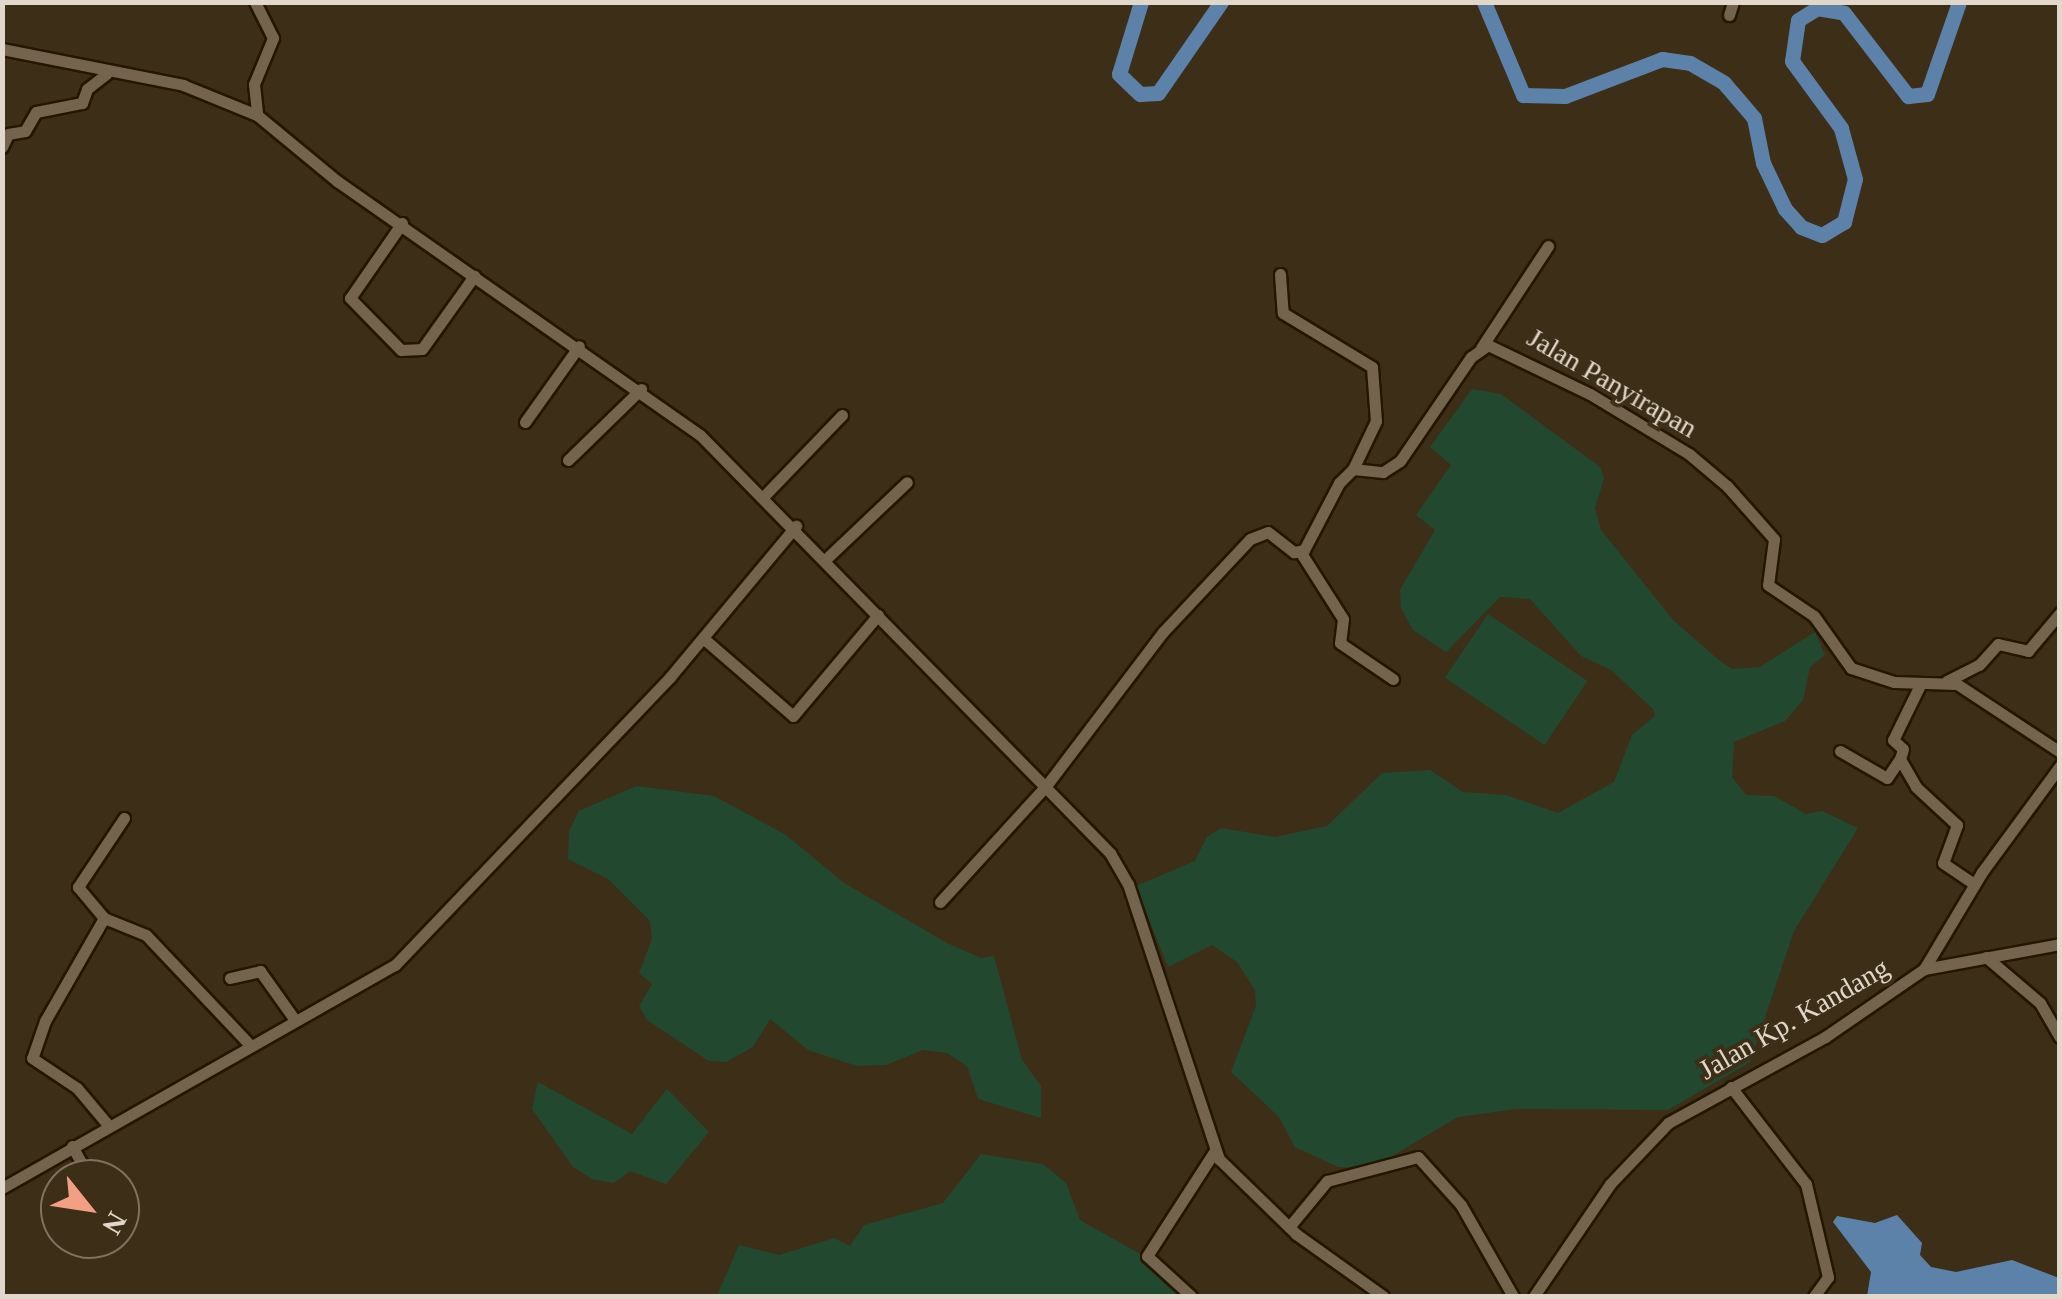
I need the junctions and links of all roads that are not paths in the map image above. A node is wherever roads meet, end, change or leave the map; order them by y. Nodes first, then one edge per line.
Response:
1 (255, 2) edge
2 (2, 49) edge
3 (106, 74) junction
4 (257, 115) junction
5 (2, 146) edge
6 (402, 222) junction
7 (1548, 246) dead end
8 (1280, 274) dead end
9 (474, 276) junction
10 (579, 346) junction
11 (1481, 348) junction
12 (642, 389) junction
13 (842, 415) dead end
14 (525, 422) dead end
15 (568, 460) dead end
16 (1354, 470) junction
17 (907, 482) dead end
18 (765, 495) junction
19 (796, 526) junction
20 (1301, 553) junction
21 (827, 558) junction
22 (2060, 613) edge
23 (878, 614) junction
24 (703, 638) junction
25 (1393, 680) dead end
26 (1948, 681) junction
27 (1920, 685) junction
28 (1840, 750) dead end
29 (2060, 752) edge
30 (1900, 759) junction
31 (2060, 766) edge
32 (1046, 786) junction
33 (124, 818) dead end
34 (1974, 884) junction
35 (940, 902) dead end
36 (104, 918) junction
37 (2060, 944) edge
38 (1986, 957) junction
39 (1924, 969) junction
40 (230, 978) dead end
41 (295, 1020) junction
42 (2060, 1038) edge
43 (250, 1045) junction
44 (1731, 1087) junction
45 (108, 1125) junction
46 (72, 1146) junction
47 (1214, 1152) junction
48 (79, 1159) edge
49 (4, 1184) edge
50 (1288, 1227) junction
51 (1191, 1296) edge
52 (1383, 1296) edge
53 (1513, 1296) edge
54 (1534, 1296) edge
55 (1814, 1296) edge

1 - 4 street
2 - 3 street
3 - 4 street
3 - 5 street
4 - 6 street
6 - 9 street
6 - 9 street
7 - 11 street
8 - 16 street
9 - 10 street
10 - 12 street
10 - 14 street
11 - 16 street, Jalan Panyirapan
11 - 27 street, Jalan Panyirapan
12 - 15 street
12 - 18 street
13 - 18 street
16 - 20 street
17 - 21 street
18 - 19 street
19 - 21 street
19 - 24 street
20 - 25 street
20 - 32 street
21 - 23 street
22 - 26 street
23 - 24 street
23 - 32 street
24 - 41 street
26 - 27 street, Jalan Panyirapan
26 - 29 street
27 - 30 street
28 - 30 street
30 - 34 street
31 - 34 street, Jalan Kp. Kandang
32 - 35 street
32 - 47 street
33 - 36 street
34 - 39 street, Jalan Kp. Kandang
36 - 43 street
36 - 45 street
37 - 38 street
38 - 39 street
38 - 42 street
39 - 44 street, Jalan Kp. Kandang
40 - 41 street
41 - 43 street
43 - 45 street
44 - 54 street, Jalan Kp. Kandang
44 - 55 street
45 - 46 street
46 - 48 street
46 - 49 street
47 - 50 street
47 - 51 street
50 - 52 street
50 - 53 street

